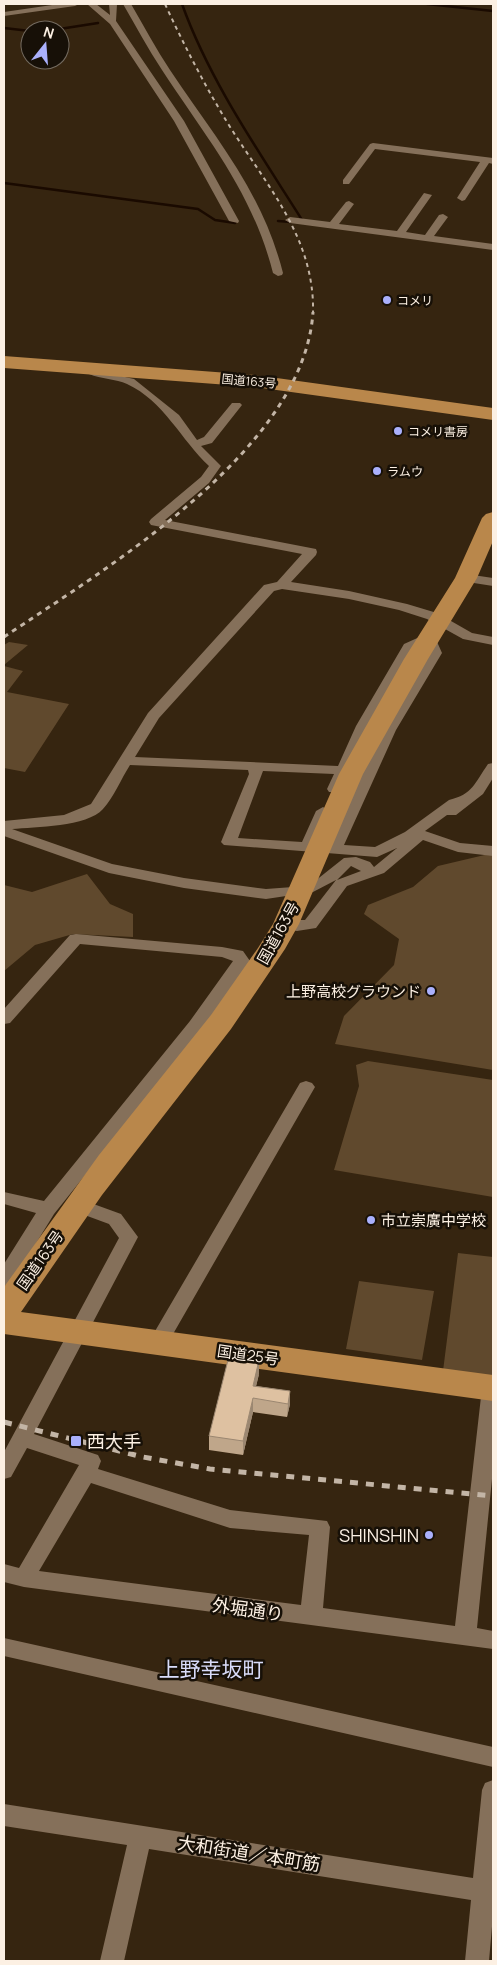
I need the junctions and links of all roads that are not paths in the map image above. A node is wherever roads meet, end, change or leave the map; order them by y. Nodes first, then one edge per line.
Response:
1 (75, 4) edge
2 (91, 4) edge
3 (113, 4) edge
4 (127, 4) edge
5 (4, 14) edge
6 (112, 21) junction
7 (489, 160) edge
8 (346, 182) dead end
9 (428, 195) dead end
10 (462, 198) dead end
11 (349, 204) dead end
12 (443, 217) dead end
13 (234, 221) dead end
14 (299, 221) dead end
15 (333, 226) junction
16 (400, 234) junction
17 (428, 238) junction
18 (493, 247) edge
19 (278, 273) dead end
20 (4, 362) edge
21 (90, 368) junction
22 (236, 405) dead end
23 (493, 414) edge
24 (195, 444) junction
25 (493, 518) edge
26 (466, 578) junction
27 (493, 582) edge
28 (282, 585) junction
29 (435, 630) junction
30 (493, 641) edge
31 (126, 761) junction
32 (254, 765) junction
33 (493, 767) edge
34 (341, 770) junction
35 (459, 805) junction
36 (4, 825) edge
37 (4, 831) edge
38 (422, 835) junction
39 (307, 847) junction
40 (335, 848) junction
41 (493, 850) edge
42 (370, 873) junction
43 (290, 914) junction
44 (4, 1019) edge
45 (306, 1088) dead end
46 (4, 1198) edge
47 (77, 1204) junction
48 (48, 1209) junction
49 (4, 1279) edge
50 (4, 1312) edge
51 (4, 1322) edge
52 (78, 1331) junction
53 (158, 1343) junction
54 (493, 1388) edge
55 (22, 1438) junction
56 (4, 1468) edge
57 (86, 1472) junction
58 (14, 1576) edge
59 (311, 1617) junction
60 (465, 1636) junction
61 (493, 1640) edge
62 (4, 1647) edge
63 (493, 1757) edge
64 (493, 1790) edge
65 (4, 1814) edge
66 (141, 1836) junction
67 (489, 1891) edge
68 (112, 1961) edge
69 (477, 1961) edge

1 - 5 street
2 - 6 street
3 - 6 street
4 - 19 street
6 - 13 street
7 - 8 street
7 - 10 street
9 - 16 street
11 - 15 street
12 - 17 street
14 - 15 street
15 - 16 street
16 - 17 street
17 - 18 street
20 - 21 highway, 国道163号
21 - 23 highway, 国道163号
21 - 24 street
22 - 24 street
24 - 28 street
25 - 26 highway, 国道163号
26 - 27 street
26 - 29 highway, 国道163号
28 - 29 street
28 - 31 street
29 - 30 street
29 - 34 street
29 - 40 street
29 - 43 highway, 国道163号
31 - 32 street
31 - 36 street
32 - 34 street
32 - 39 street
33 - 35 street
34 - 39 street
35 - 38 street
35 - 40 street
37 - 42 street
38 - 41 street
38 - 42 street
39 - 40 street
42 - 43 street
43 - 47 highway, 国道163号
44 - 48 street
45 - 53 street
46 - 48 street
47 - 50 highway, 国道163号
47 - 52 street
48 - 49 street
51 - 52 highway, 国道25号
52 - 53 highway, 国道25号
52 - 55 street
53 - 54 highway, 国道25号
54 - 60 street
55 - 56 street
55 - 57 street
57 - 58 street
57 - 59 street
58 - 59 street, 外堀通り
59 - 60 street, 外堀通り
60 - 61 street, 外堀通り
62 - 63 street
64 - 67 street
65 - 66 street, 大和街道／本町筋
66 - 67 street, 大和街道／本町筋
66 - 68 street
67 - 69 street

